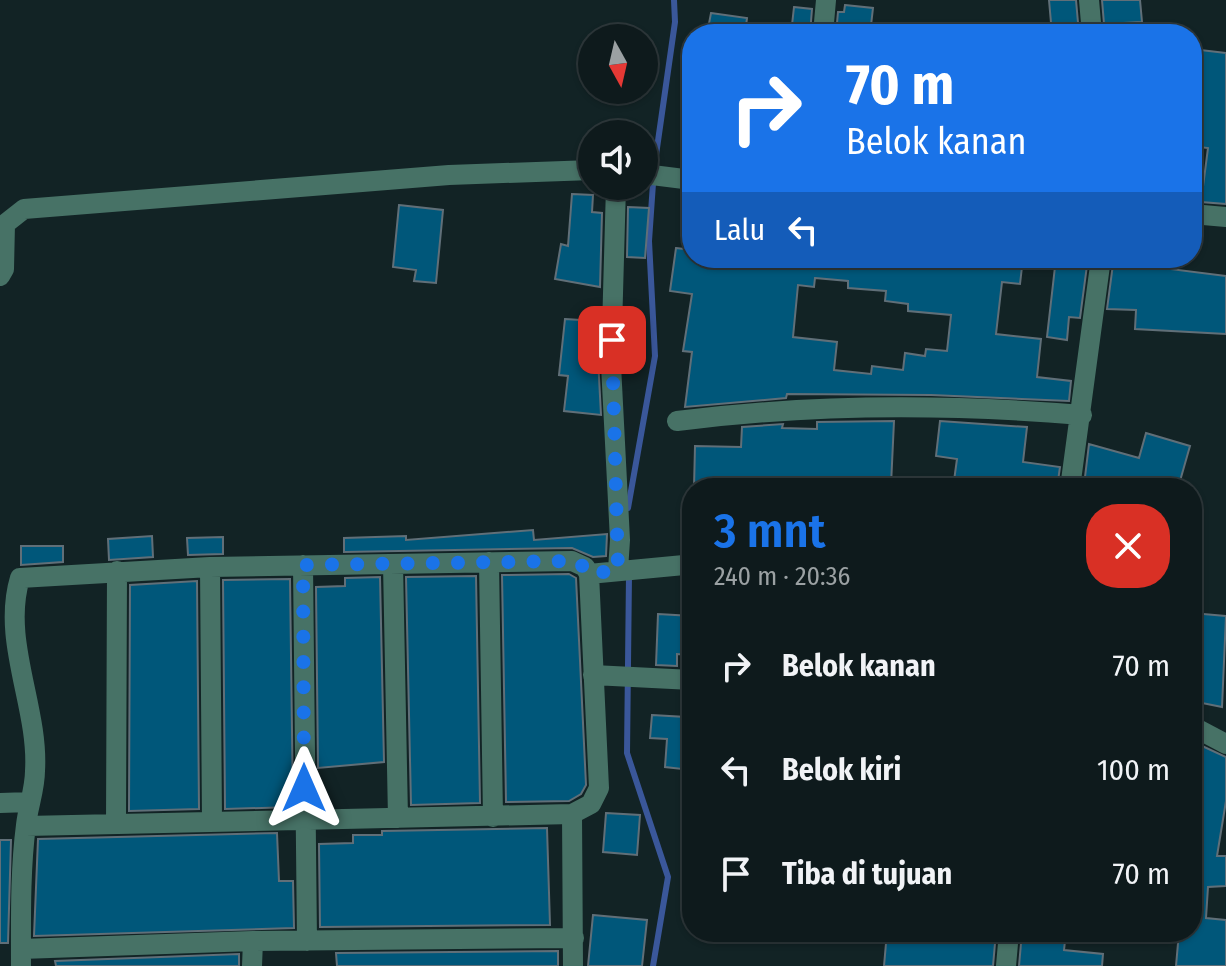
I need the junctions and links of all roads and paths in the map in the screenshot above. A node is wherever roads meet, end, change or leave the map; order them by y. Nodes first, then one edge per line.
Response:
1 (826, 0) edge
2 (1089, 0) edge
3 (824, 24) edge
4 (1091, 24) edge
5 (578, 170) edge
6 (658, 176) edge
7 (682, 179) edge
8 (616, 200) edge
9 (1202, 215) edge
10 (1226, 217) edge
11 (1100, 268) edge
12 (0, 276) edge
13 (1082, 415) junction
14 (677, 421) dead end
15 (1072, 478) edge
16 (489, 562) junction
17 (393, 564) junction
18 (303, 565) junction
19 (682, 565) edge
20 (210, 567) junction
21 (627, 570) junction
22 (117, 571) junction
23 (589, 574) junction
24 (593, 675) junction
25 (682, 679) edge
26 (1202, 731) edge
27 (1226, 744) edge
28 (30, 802) junction
29 (0, 803) edge
30 (572, 814) junction
31 (493, 817) junction
32 (398, 818) junction
33 (305, 820) junction
34 (212, 822) junction
35 (116, 824) junction
36 (26, 826) junction
37 (574, 938) junction
38 (253, 941) junction
39 (307, 941) junction
40 (1008, 942) edge
41 (21, 957) edge
42 (252, 966) edge
43 (573, 966) edge
44 (1006, 966) edge

1 - 3 street
2 - 4 street
5 - 12 street
6 - 7 street
8 - 21 street
9 - 10 street
11 - 13 street
13 - 14 street
13 - 15 street
16 - 17 street
16 - 23 street
16 - 31 street
17 - 18 street
17 - 32 street
18 - 20 street
18 - 33 street
19 - 21 street
20 - 22 street
20 - 34 street
21 - 23 street
22 - 28 street
22 - 35 street
23 - 24 street
24 - 25 street
24 - 30 street
26 - 27 street
28 - 29 street
28 - 36 street
30 - 31 street
30 - 37 street
31 - 32 street
32 - 33 street
33 - 34 street
33 - 39 street
34 - 35 street
35 - 36 street
36 - 41 street
37 - 39 street
37 - 43 street
38 - 39 street
38 - 41 street
38 - 42 street
40 - 44 street

